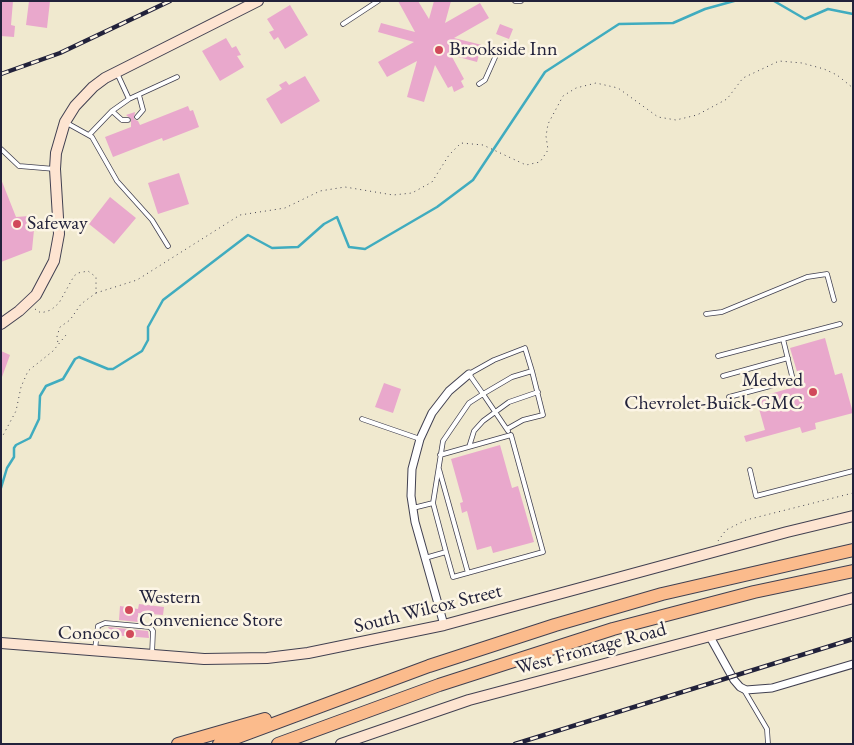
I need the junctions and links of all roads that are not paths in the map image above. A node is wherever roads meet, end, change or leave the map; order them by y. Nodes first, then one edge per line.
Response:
1 (258, 1) edge
2 (378, 1) edge
3 (514, 1) edge
4 (521, 1) edge
5 (344, 24) dead end
6 (488, 50) dead end
7 (117, 72) junction
8 (177, 77) dead end
9 (479, 84) dead end
10 (139, 95) junction
11 (129, 99) junction
12 (112, 111) junction
13 (136, 117) dead end
14 (128, 120) dead end
15 (65, 122) junction
16 (89, 135) junction
17 (1, 149) edge
18 (55, 169) junction
19 (168, 246) dead end
20 (834, 300) dead end
21 (706, 314) dead end
22 (1, 324) edge
23 (840, 324) dead end
24 (783, 339) junction
25 (718, 356) dead end
26 (788, 358) junction
27 (532, 372) junction
28 (469, 374) junction
29 (723, 376) dead end
30 (538, 392) junction
31 (483, 394) junction
32 (729, 397) dead end
33 (495, 412) junction
34 (362, 419) dead end
35 (507, 429) junction
36 (511, 434) junction
37 (420, 439) junction
38 (469, 447) junction
39 (440, 455) junction
40 (438, 467) junction
41 (750, 470) dead end
42 (853, 471) edge
43 (433, 503) junction
44 (413, 508) junction
45 (853, 516) edge
46 (853, 550) edge
47 (446, 552) junction
48 (425, 558) junction
49 (853, 571) edge
50 (468, 573) junction
51 (853, 598) edge
52 (444, 625) junction
53 (709, 635) junction
54 (1, 643) edge
55 (94, 651) junction
56 (152, 656) junction
57 (853, 664) edge
58 (743, 688) junction
59 (359, 692) junction
60 (406, 696) junction
61 (178, 744) edge
62 (219, 744) edge
63 (278, 744) edge
64 (287, 744) edge
65 (341, 744) edge
66 (768, 744) edge

1 - 7 main road
2 - 5 lane
3 - 4 lane
6 - 9 lane
7 - 11 lane
7 - 15 main road
8 - 10 lane
10 - 11 lane
10 - 13 lane
11 - 12 lane
12 - 14 lane
12 - 16 lane
15 - 16 lane
15 - 18 main road
16 - 19 lane
17 - 18 lane
18 - 22 main road
20 - 21 lane
23 - 24 lane
24 - 25 lane
24 - 26 lane
26 - 29 lane
26 - 32 lane
27 - 28 lane
27 - 30 lane
27 - 31 lane
28 - 31 lane
28 - 37 street
30 - 33 lane
30 - 35 lane
31 - 33 lane
31 - 39 lane
33 - 35 lane
33 - 38 lane
34 - 37 lane
35 - 36 lane
36 - 38 lane
36 - 50 lane
37 - 44 street
38 - 39 lane
39 - 40 lane
40 - 43 lane
40 - 50 lane
41 - 42 lane
43 - 44 lane
43 - 47 lane
44 - 48 street
45 - 52 main road, South Wilcox Street
46 - 59 highway
47 - 48 lane
47 - 50 lane
48 - 52 street
49 - 60 highway
51 - 53 main road, West Frontage Road
52 - 56 main road, South Wilcox Street
53 - 58 street
53 - 65 main road, West Frontage Road
54 - 55 main road, South Wilcox Street
55 - 56 main road, South Wilcox Street
55 - 56 lane
57 - 58 street
58 - 66 lane
59 - 61 highway
59 - 62 highway
60 - 63 highway
60 - 64 highway

